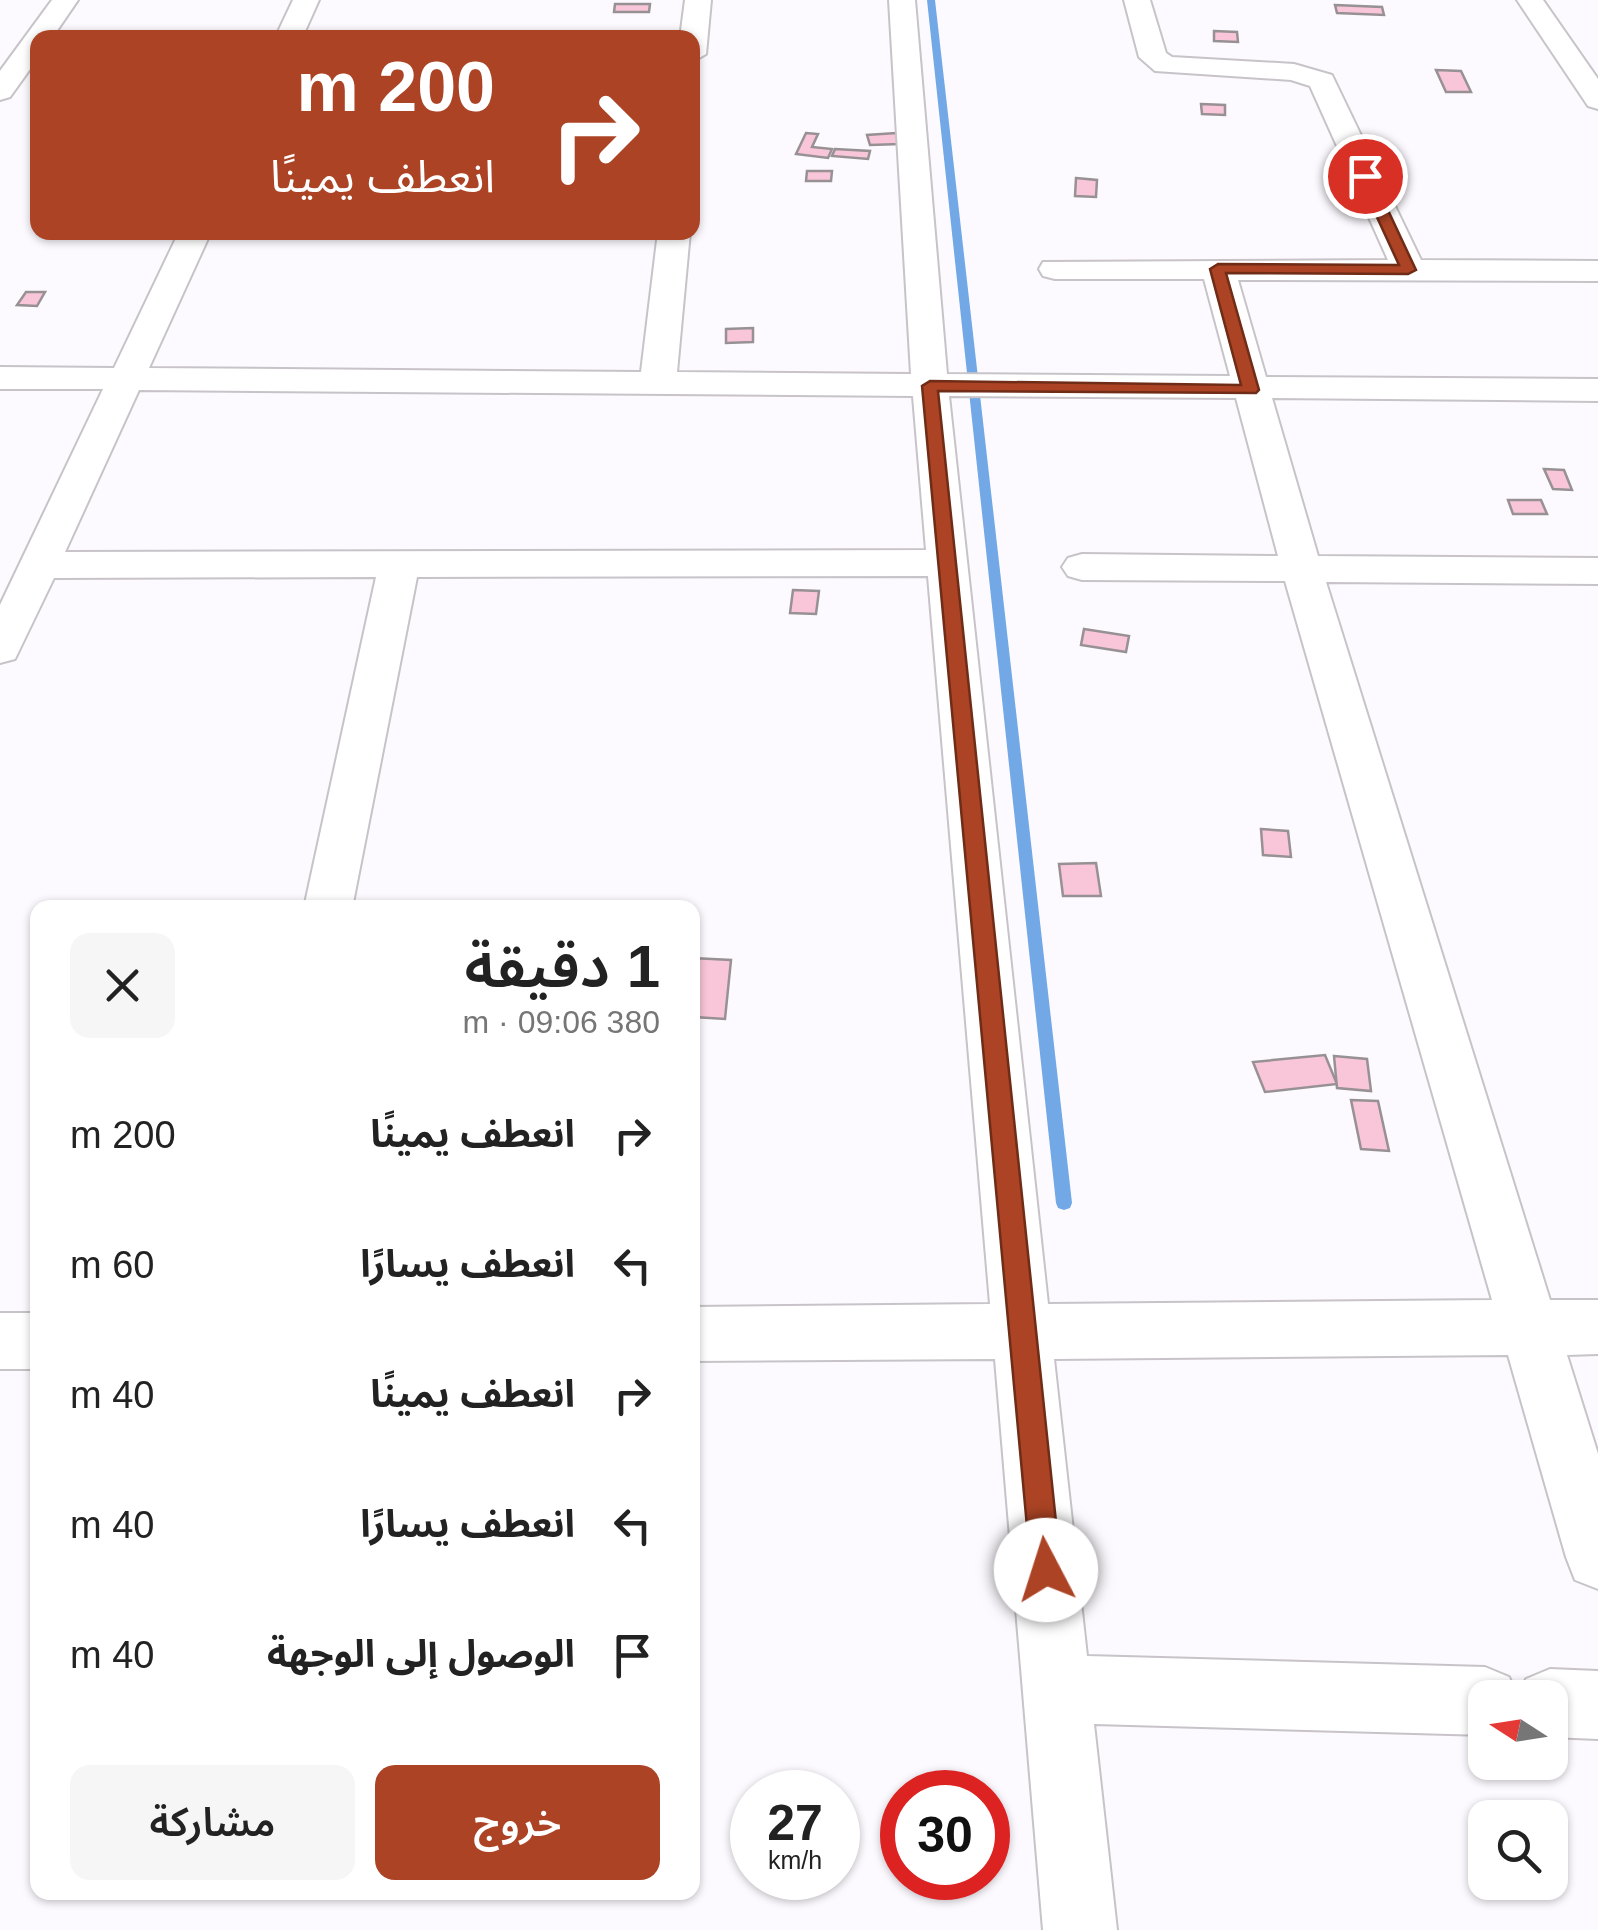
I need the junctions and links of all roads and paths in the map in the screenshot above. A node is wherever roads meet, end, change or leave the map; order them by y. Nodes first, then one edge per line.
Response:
1 (65, 0) edge
2 (306, 0) edge
3 (698, 0) edge
4 (902, 0) edge
5 (1137, 0) edge
6 (1530, 0) edge
7 (44, 30) edge
8 (292, 30) edge
9 (695, 30) edge
10 (30, 49) edge
11 (0, 91) edge
12 (1598, 100) edge
13 (191, 240) edge
14 (673, 240) edge
15 (1054, 269) dead end
16 (1218, 269) junction
17 (1408, 270) junction
18 (1598, 271) edge
19 (0, 378) edge
20 (125, 379) junction
21 (658, 383) junction
22 (930, 386) junction
23 (1250, 390) junction
24 (1598, 390) edge
25 (948, 562) junction
26 (400, 564) junction
27 (40, 565) junction
28 (1301, 566) junction
29 (1082, 567) dead end
30 (1598, 571) edge
31 (0, 649) edge
32 (330, 900) edge
33 (1528, 1327) junction
34 (1598, 1327) edge
35 (1023, 1332) junction
36 (700, 1334) edge
37 (0, 1341) edge
38 (30, 1342) edge
39 (1598, 1556) edge
40 (1057, 1689) junction
41 (1468, 1701) edge
42 (1568, 1703) edge
43 (1598, 1704) edge
44 (1080, 1930) edge

1 - 7 street
2 - 8 street
3 - 9 street
4 - 22 street
5 - 17 street
6 - 12 street
10 - 11 street
13 - 20 street
14 - 21 street
15 - 16 street
16 - 17 street
16 - 23 street
17 - 18 street
19 - 20 street
20 - 21 street
20 - 27 street
21 - 22 street
22 - 23 street
22 - 25 street
23 - 24 street
23 - 28 street
25 - 26 street
25 - 35 street
26 - 27 street
26 - 32 street
27 - 31 street
28 - 29 street
28 - 30 street
28 - 33 street
33 - 34 street
33 - 35 street
33 - 39 street
35 - 36 street
35 - 40 street
37 - 38 street
40 - 41 street
40 - 44 street
42 - 43 street

